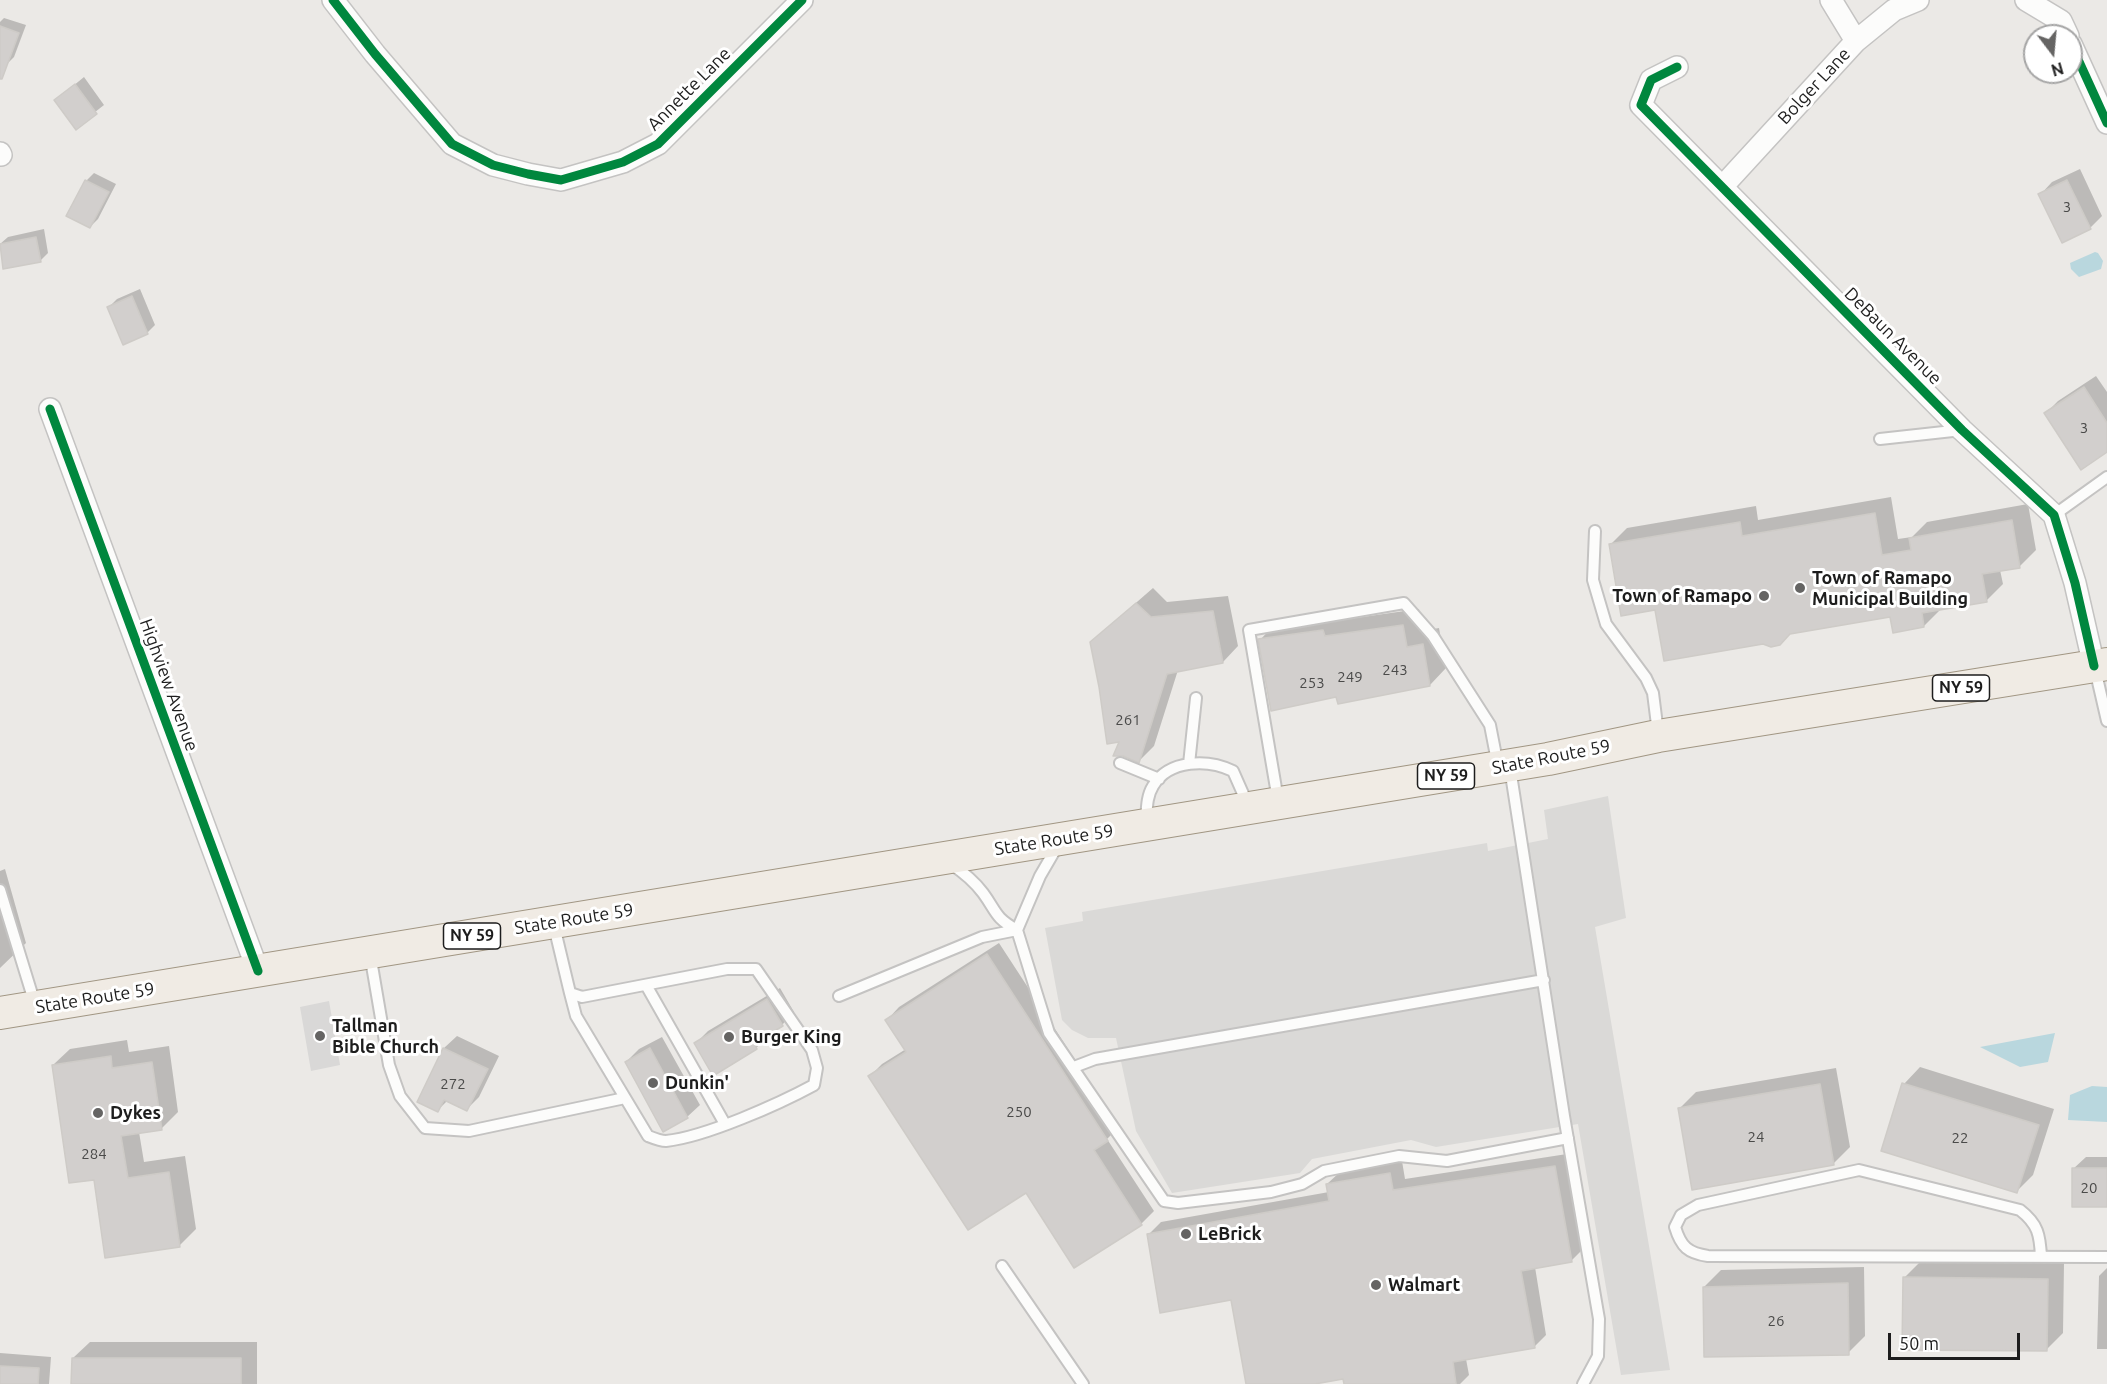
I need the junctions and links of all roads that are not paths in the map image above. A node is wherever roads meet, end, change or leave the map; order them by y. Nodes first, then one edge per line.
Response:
1 (333, 0) edge
2 (802, 0) edge
3 (1831, 0) edge
4 (1918, 0) edge
5 (2026, 0) edge
6 (2062, 24) edge
7 (1856, 41) junction
8 (1677, 67) dead end
9 (2083, 70) edge
10 (2107, 123) edge
11 (1722, 186) junction
12 (50, 409) dead end
13 (1962, 430) junction
14 (1880, 439) dead end
15 (2107, 477) edge
16 (2054, 515) junction
17 (1595, 531) dead end
18 (2101, 665) edge
19 (1196, 698) dead end
20 (2107, 721) edge
21 (1658, 736) junction
22 (1120, 763) dead end
23 (1189, 764) junction
24 (1504, 767) junction
25 (1159, 779) junction
26 (1264, 806) junction
27 (1146, 825) junction
28 (1062, 839) junction
29 (944, 858) junction
30 (0, 890) edge
31 (553, 923) junction
32 (1017, 930) junction
33 (370, 953) junction
34 (258, 972) junction
35 (1544, 980) junction
36 (645, 985) junction
37 (570, 993) junction
38 (839, 996) dead end
39 (36, 1007) junction
40 (0, 1013) edge
41 (1074, 1067) junction
42 (625, 1098) junction
43 (725, 1124) junction
44 (1568, 1138) junction
45 (2041, 1257) junction
46 (2107, 1257) edge
47 (1002, 1266) dead end
48 (1083, 1384) edge
49 (1582, 1384) edge

1 - 2 street, Annette Lane
3 - 7 street
4 - 7 street, Bolger Lane
5 - 6 street
7 - 11 street, Bolger Lane
8 - 11 street, DeBaun Avenue
9 - 10 street
11 - 13 street, DeBaun Avenue
12 - 34 street, Highview Avenue
13 - 14 lane
13 - 16 street, DeBaun Avenue
15 - 16 lane
16 - 18 street, DeBaun Avenue
17 - 21 lane
18 - 20 lane
18 - 21 main road, State Route 59 / NY 59
19 - 23 lane
21 - 24 main road, State Route 59 / NY 59
22 - 25 lane
23 - 25 lane
23 - 26 lane
24 - 26 main road, State Route 59 / NY 59
24 - 26 lane
24 - 35 lane
25 - 27 lane
26 - 27 main road, State Route 59 / NY 59
27 - 28 main road, State Route 59 / NY 59
28 - 29 main road, State Route 59 / NY 59
28 - 32 lane
29 - 31 main road, State Route 59 / NY 59
29 - 32 lane
30 - 39 lane
31 - 33 main road, State Route 59 / NY 59
31 - 37 lane
32 - 38 lane
32 - 41 lane
33 - 34 main road, State Route 59 / NY 59
33 - 42 lane
34 - 39 main road, State Route 59 / NY 59
35 - 41 lane
35 - 44 lane
36 - 37 lane
36 - 43 lane
36 - 43 lane
37 - 42 lane
39 - 40 main road, State Route 59 / NY 59
41 - 44 lane
42 - 43 lane
44 - 49 lane
45 - 45 lane
45 - 46 lane
47 - 48 lane

